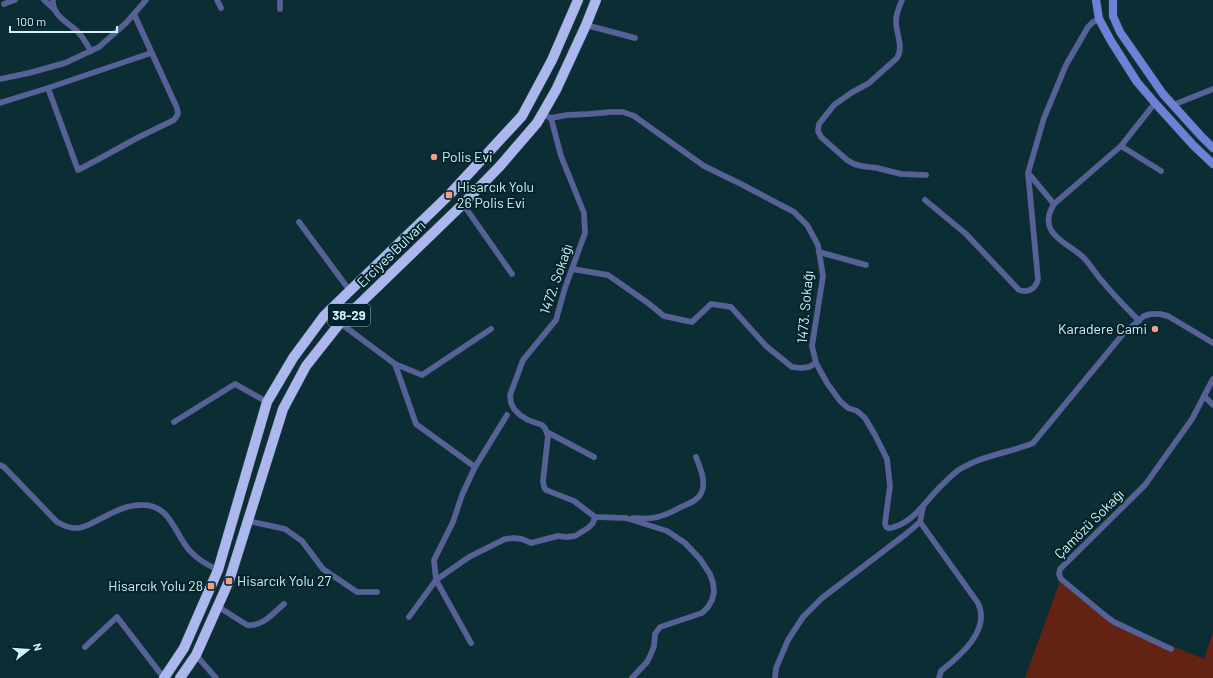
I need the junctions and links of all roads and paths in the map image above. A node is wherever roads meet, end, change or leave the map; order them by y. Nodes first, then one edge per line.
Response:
1 (15, 0) edge
2 (44, 0) edge
3 (53, 0) edge
4 (146, 0) edge
5 (217, 0) edge
6 (280, 0) edge
7 (578, 0) edge
8 (596, 0) edge
9 (902, 0) edge
10 (1096, 0) edge
11 (1113, 0) edge
12 (4, 4) dead end
13 (221, 8) dead end
14 (54, 9) junction
15 (280, 9) dead end
16 (134, 14) junction
17 (1099, 19) junction
18 (586, 25) junction
19 (635, 38) dead end
20 (92, 50) junction
21 (151, 53) junction
22 (0, 79) edge
23 (48, 88) junction
24 (1213, 89) edge
25 (0, 103) edge
26 (1155, 103) junction
27 (1173, 106) junction
28 (547, 116) junction
29 (1121, 146) junction
30 (1213, 148) edge
31 (1213, 164) edge
32 (1161, 172) dead end
33 (1028, 173) junction
34 (926, 176) dead end
35 (925, 200) dead end
36 (462, 204) junction
37 (1054, 204) junction
38 (299, 222) dead end
39 (819, 252) junction
40 (866, 265) dead end
41 (572, 269) junction
42 (512, 274) dead end
43 (350, 291) junction
44 (1139, 320) junction
45 (340, 323) junction
46 (491, 329) dead end
47 (1213, 343) edge
48 (816, 363) junction
49 (395, 364) junction
50 (1213, 379) edge
51 (1204, 396) junction
52 (267, 402) junction
53 (1213, 405) edge
54 (506, 415) dead end
55 (174, 422) dead end
56 (547, 432) junction
57 (696, 456) dead end
58 (594, 457) dead end
59 (0, 465) edge
60 (475, 467) junction
61 (923, 507) junction
62 (595, 517) junction
63 (626, 518) junction
64 (248, 521) junction
65 (920, 522) junction
66 (218, 570) junction
67 (436, 580) junction
68 (377, 592) dead end
69 (284, 604) dead end
70 (217, 606) junction
71 (409, 617) dead end
72 (471, 643) dead end
73 (85, 647) dead end
74 (1171, 649) dead end
75 (196, 655) junction
76 (164, 678) edge
77 (180, 678) edge
78 (216, 678) edge
79 (632, 678) edge
80 (775, 678) edge
81 (939, 678) edge

1 - 12 street
2 - 14 street
3 - 14 street
4 - 16 street
5 - 13 street
6 - 15 street
7 - 43 highway, Erciyes Bulvarı / 38-29
8 - 18 highway, Erciyes Bulvarı / 38-29
9 - 34 street
10 - 17 street
11 - 27 street
14 - 20 street
16 - 20 street
16 - 21 street
17 - 26 street
17 - 33 street
18 - 19 street
18 - 28 highway, Erciyes Bulvarı / 38-29
20 - 22 street
21 - 23 street
21 - 23 street
23 - 25 street
24 - 27 street
26 - 29 street
26 - 31 street
27 - 30 street
28 - 36 highway, Erciyes Bulvarı / 38-29
28 - 39 street, 1473. Sokağı
28 - 41 street, 1472. Sokağı
29 - 32 street
29 - 37 street
33 - 35 street
33 - 37 street
36 - 42 street
36 - 45 highway, Erciyes Bulvarı / 38-29
37 - 44 street
38 - 43 street
39 - 40 street
39 - 48 street, 1473. Sokağı
41 - 48 street
41 - 56 street, 1472. Sokağı
43 - 52 highway, Erciyes Bulvarı / 38-29
44 - 47 street
44 - 61 street
45 - 49 street
45 - 64 highway, Erciyes Bulvarı / 38-29
46 - 49 street
48 - 61 street, 1473. Sokağı
49 - 60 street
50 - 51 street, Çamözü Sokağı
51 - 53 street
51 - 74 street, Çamözü Sokağı
52 - 55 street
52 - 66 highway, Erciyes Bulvarı / 38-29
54 - 60 street
56 - 58 street, 1472. Sokağı
56 - 62 street
57 - 63 street
59 - 66 street
60 - 67 street
61 - 65 street
62 - 63 street
62 - 67 street
63 - 79 street
64 - 68 street
64 - 70 highway, Erciyes Bulvarı / 38-29
65 - 80 street
65 - 81 street
66 - 76 highway, Erciyes Bulvarı / 38-29
67 - 71 street
67 - 72 street
69 - 70 street
70 - 75 highway, Erciyes Bulvarı / 38-29
73 - 76 street
75 - 77 highway, Erciyes Bulvarı / 38-29
75 - 78 street

